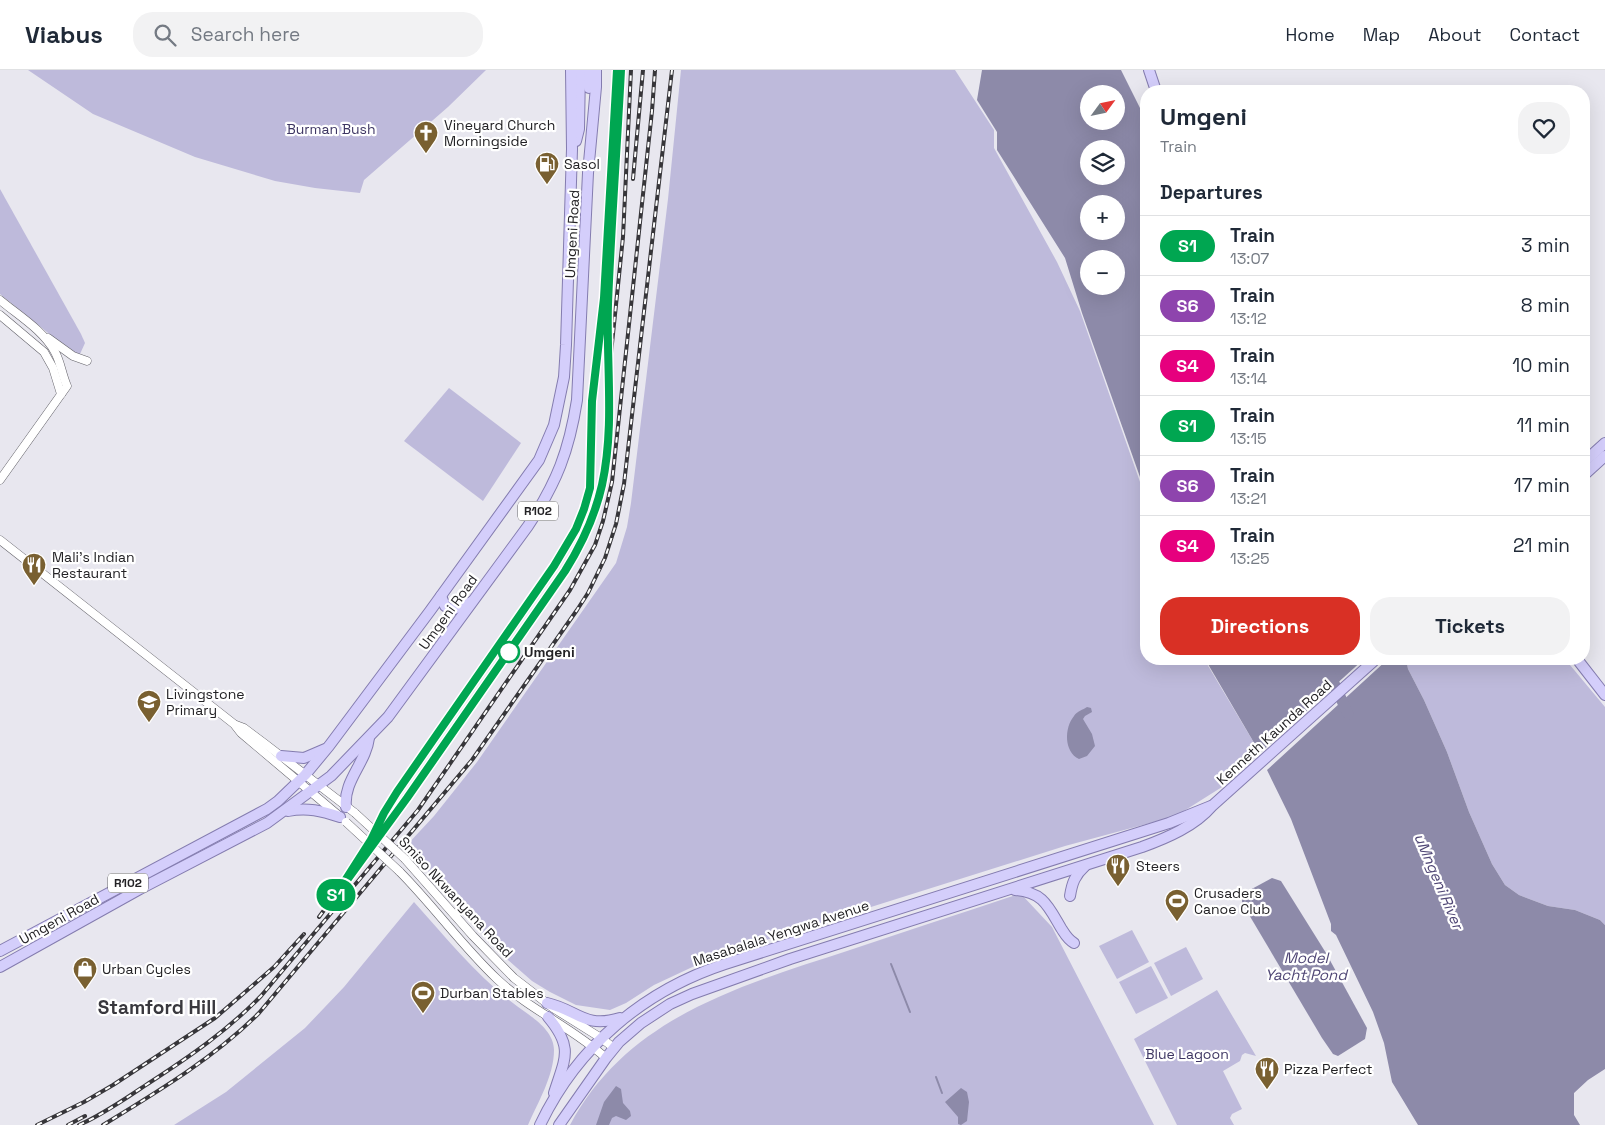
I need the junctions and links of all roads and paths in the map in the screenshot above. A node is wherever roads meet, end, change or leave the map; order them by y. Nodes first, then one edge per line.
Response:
1 (571, 70) edge
2 (580, 70) edge
3 (589, 70) edge
4 (596, 70) edge
5 (1149, 70) edge
6 (1154, 85) edge
7 (591, 137) junction
8 (572, 149) junction
9 (0, 300) edge
10 (0, 315) edge
11 (36, 329) junction
12 (31, 340) junction
13 (87, 361) dead end
14 (61, 394) junction
15 (1605, 443) edge
16 (1605, 456) edge
17 (1590, 457) edge
18 (1590, 470) edge
19 (0, 480) edge
20 (0, 540) edge
21 (441, 596) junction
22 (472, 602) junction
23 (1369, 665) edge
24 (1582, 665) edge
25 (1605, 696) edge
26 (234, 724) junction
27 (369, 738) junction
28 (329, 746) junction
29 (281, 756) junction
30 (302, 778) junction
31 (315, 789) junction
32 (1212, 806) junction
33 (350, 810) junction
34 (282, 813) junction
35 (343, 819) junction
36 (1058, 859) joint
37 (1085, 865) junction
38 (1062, 873) joint
39 (1009, 890) junction
40 (1070, 896) dead end
41 (1074, 943) dead end
42 (2, 948) edge
43 (0, 967) edge
44 (547, 1003) junction
45 (626, 1016) junction
46 (548, 1017) junction
47 (601, 1038) junction
48 (594, 1047) junction
49 (614, 1048) junction
50 (606, 1058) junction
51 (550, 1103) junction
52 (540, 1125) edge
53 (560, 1125) edge

1 - 8 main road, Umgeni Road
2 - 8 main road
3 - 7 main road
4 - 7 main road, Umgeni Road
5 - 6 main road
7 - 22 main road, Umgeni Road / R102
8 - 21 main road, Umgeni Road / R102
9 - 11 street
10 - 12 street
11 - 12 street
11 - 13 street
11 - 14 street
12 - 14 street
14 - 19 street
15 - 17 main road
16 - 18 main road
20 - 26 street, Smiso Nkwanyana Road
21 - 22 main road
21 - 28 main road, Umgeni Road / R102
22 - 27 main road, Umgeni Road / R102
23 - 32 main road, Kenneth Kaunda Road
24 - 25 main road
26 - 29 street, Smiso Nkwanyana Road
26 - 30 street, Smiso Nkwanyana Road
27 - 31 main road, Umgeni Road / R102
27 - 33 main road
28 - 29 main road
28 - 30 main road, Umgeni Road / R102
29 - 30 street, Smiso Nkwanyana Road
30 - 31 street, Smiso Nkwanyana Road
30 - 42 main road, Umgeni Road / R102
31 - 33 street, Smiso Nkwanyana Road
31 - 34 main road, Umgeni Road / R102
31 - 35 street, Smiso Nkwanyana Road
32 - 36 main road, Kenneth Kaunda Road
32 - 37 main road, Kenneth Kaunda Road
33 - 44 street, Smiso Nkwanyana Road, bridge
34 - 35 main road
34 - 43 main road, Umgeni Road / R102
35 - 46 street, Smiso Nkwanyana Road, bridge
36 - 45 main road, Masabalala Yengwa Avenue
37 - 38 main road, Kenneth Kaunda Road
37 - 40 main road
38 - 39 main road, Masabalala Yengwa Avenue
39 - 41 main road
39 - 49 main road, Masabalala Yengwa Avenue
44 - 45 main road
44 - 47 street, Smiso Nkwanyana Road
45 - 47 main road, Masabalala Yengwa Avenue
46 - 48 street, Smiso Nkwanyana Road
46 - 51 main road
47 - 48 main road, Masabalala Yengwa Avenue
47 - 49 street, Smiso Nkwanyana Road
48 - 50 street, Smiso Nkwanyana Road
48 - 51 main road, Masabalala Yengwa Avenue
49 - 50 main road, Masabalala Yengwa Avenue
50 - 53 main road, Masabalala Yengwa Avenue
51 - 52 main road, Masabalala Yengwa Avenue

